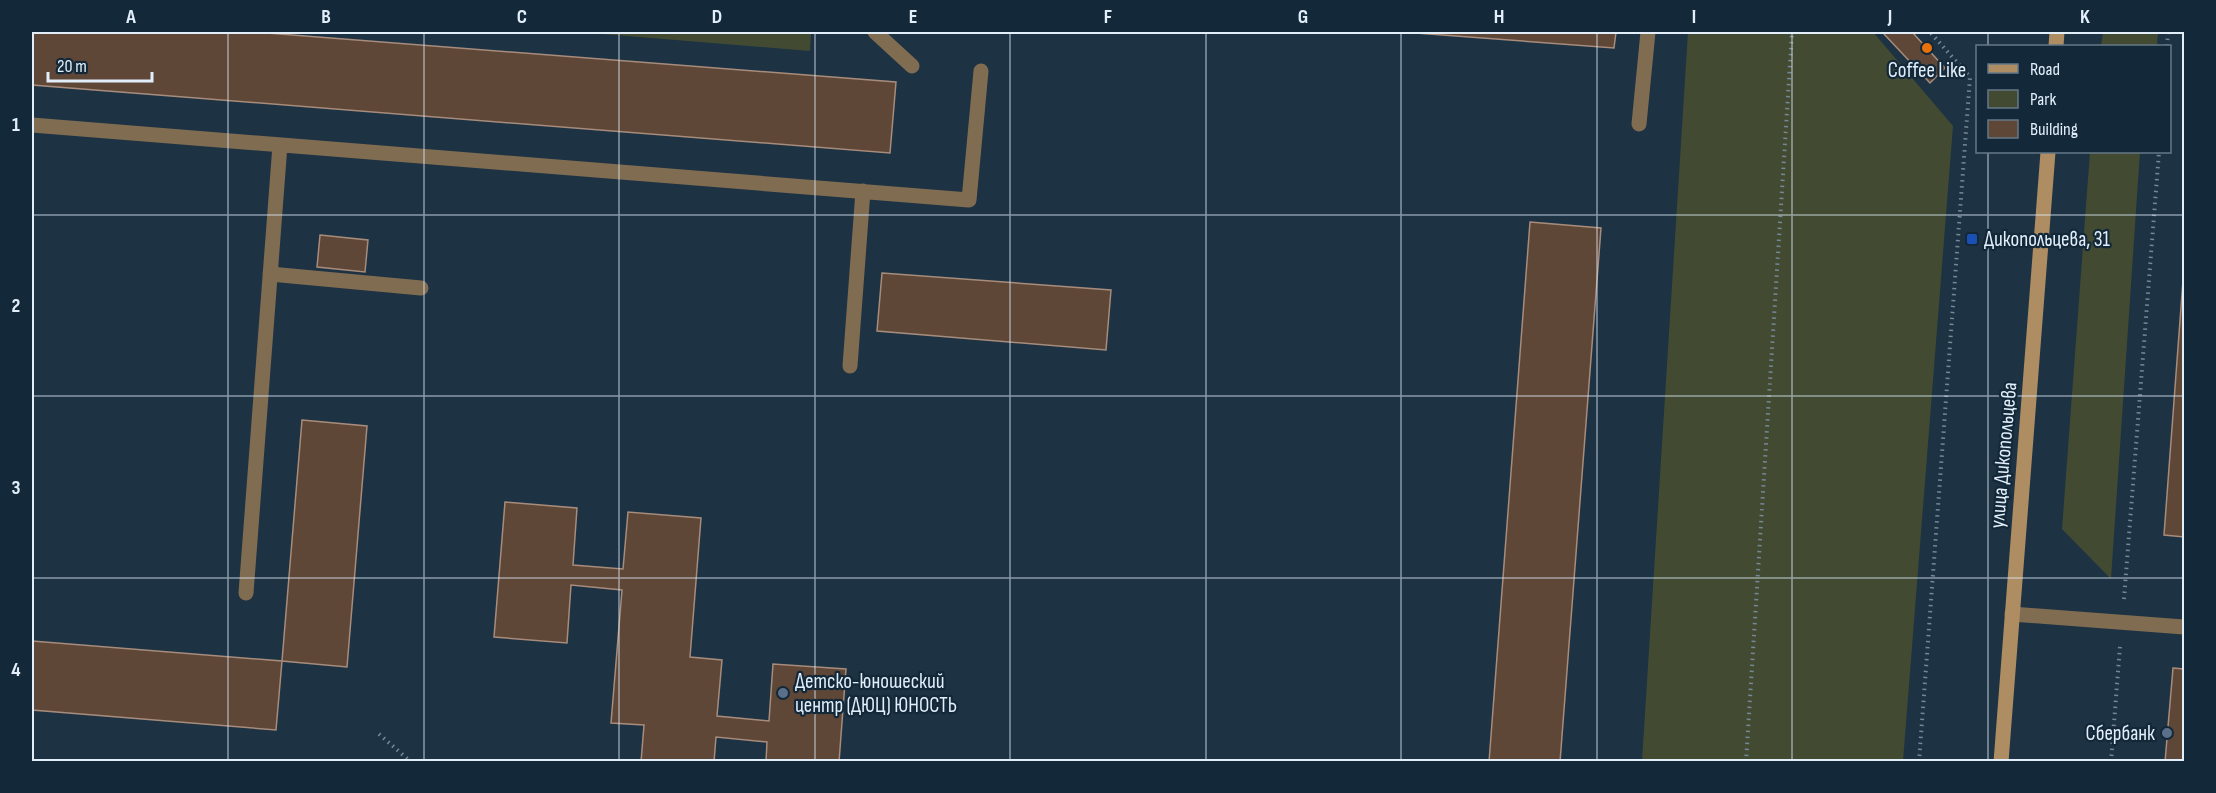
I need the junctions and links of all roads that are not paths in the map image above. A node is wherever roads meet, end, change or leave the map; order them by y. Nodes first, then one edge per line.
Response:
1 (875, 32) edge
2 (1648, 32) edge
3 (912, 66) dead end
4 (981, 71) dead end
5 (1639, 124) dead end
6 (32, 125) edge
7 (280, 145) junction
8 (2048, 153) edge
9 (863, 191) junction
10 (270, 274) junction
11 (421, 288) dead end
12 (850, 366) dead end
13 (246, 593) dead end
14 (2012, 614) junction
15 (2184, 627) edge
16 (2001, 762) edge

1 - 3 lane
2 - 5 lane
4 - 9 lane
6 - 7 lane
7 - 9 lane
7 - 10 lane
8 - 14 main road, улица Дикопольцева
9 - 12 lane
10 - 11 lane
10 - 13 lane
14 - 15 lane
14 - 16 main road, улица Дикопольцева

